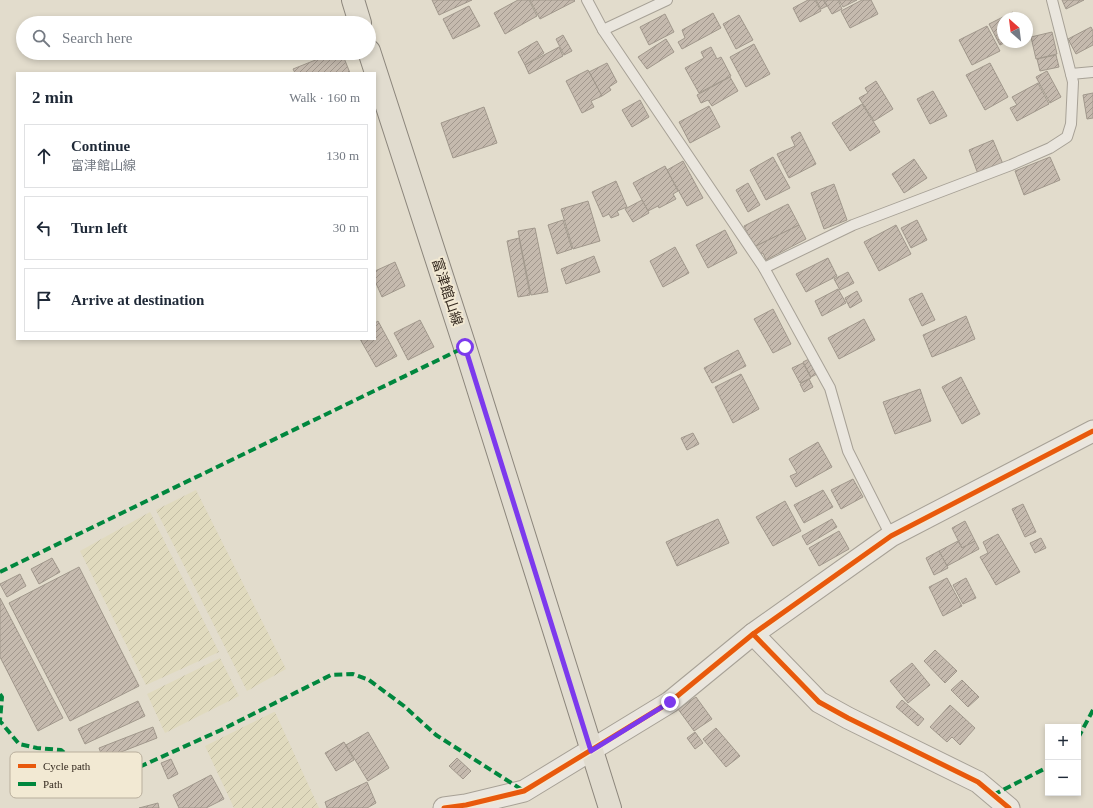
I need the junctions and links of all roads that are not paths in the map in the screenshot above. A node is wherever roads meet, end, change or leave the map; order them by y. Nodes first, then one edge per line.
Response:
1 (352, 0) edge
2 (587, 0) edge
3 (666, 0) edge
4 (1052, 0) edge
5 (358, 16) edge
6 (603, 30) junction
7 (372, 60) edge
8 (376, 72) edge
9 (376, 72) edge
10 (1093, 72) edge
11 (1071, 74) junction
12 (764, 268) junction
13 (1093, 431) edge
14 (891, 536) junction
15 (753, 634) junction
16 (591, 751) junction
17 (444, 808) edge
18 (610, 808) edge
19 (1008, 808) edge

1 - 5 main road
2 - 6 lane
3 - 6 lane
4 - 11 lane
6 - 12 lane
7 - 8 main road, 富津館山線
9 - 16 main road, 富津館山線
10 - 11 lane
11 - 12 lane
12 - 14 lane
13 - 14 street
14 - 15 street
15 - 16 street
15 - 19 street
16 - 17 street
16 - 18 main road, 富津館山線

